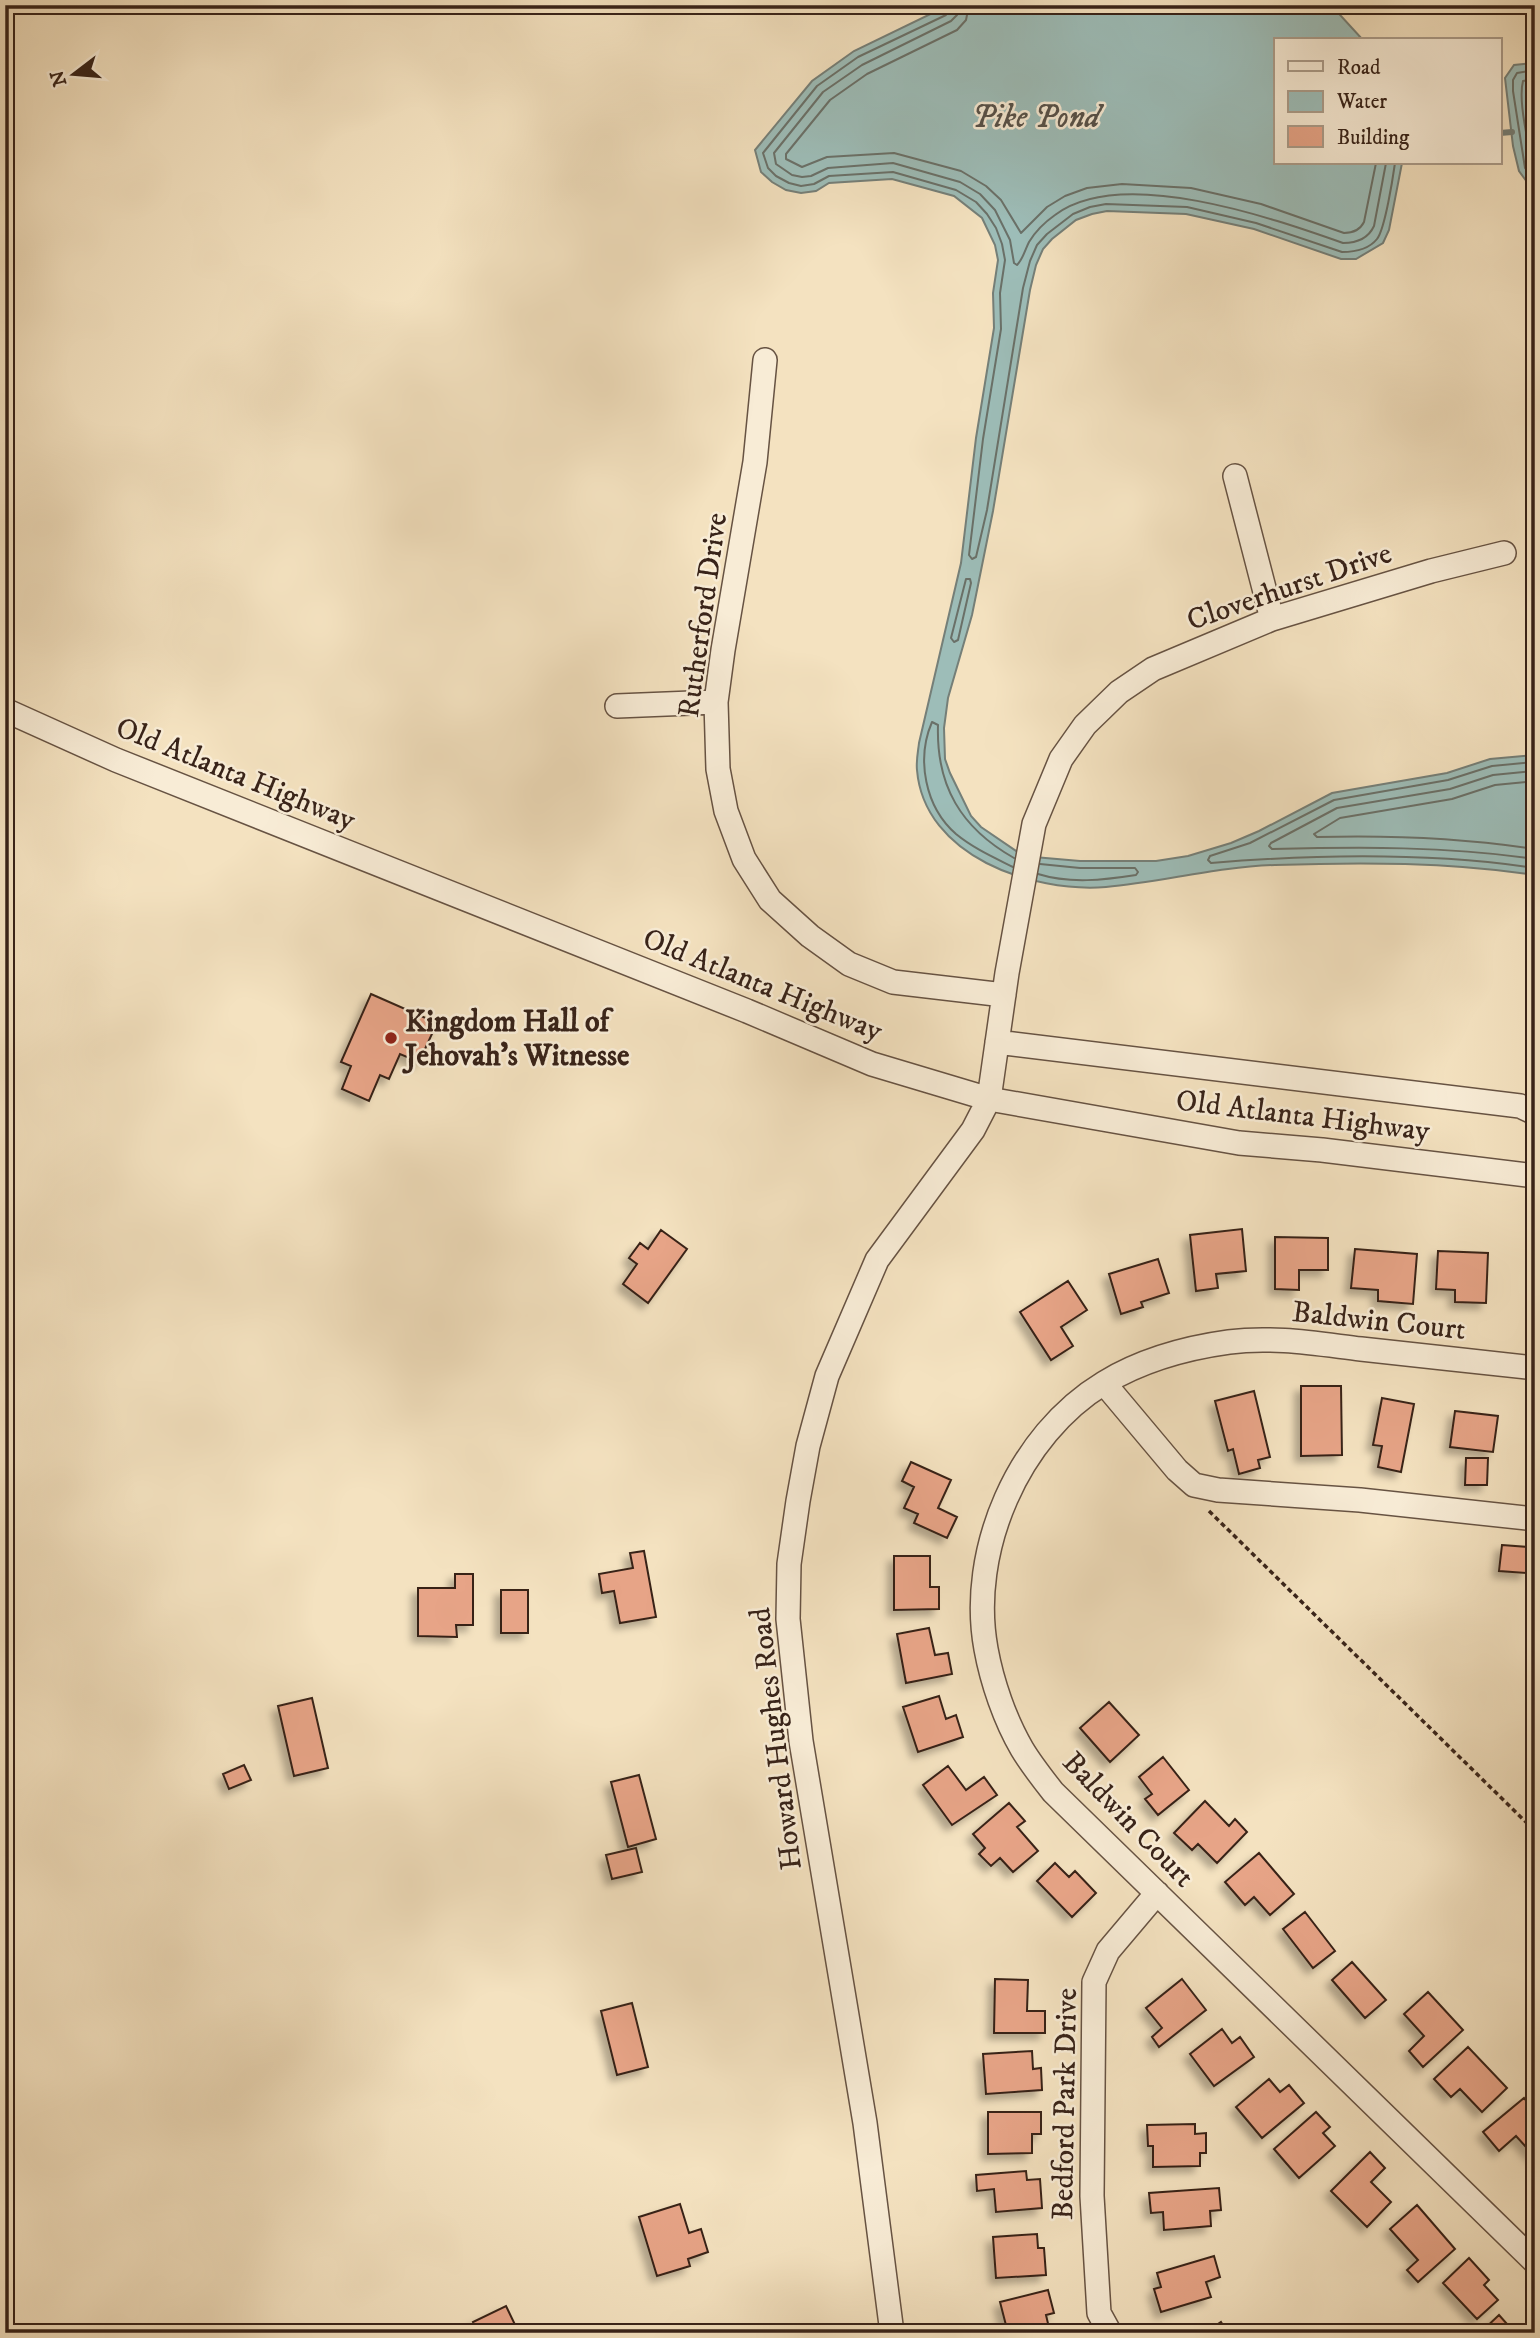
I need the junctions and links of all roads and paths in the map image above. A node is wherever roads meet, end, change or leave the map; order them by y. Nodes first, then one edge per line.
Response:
1 (765, 360) dead end
2 (1235, 477) dead end
3 (1504, 553) dead end
4 (1272, 619) junction
5 (716, 702) junction
6 (617, 706) dead end
7 (5, 710) edge
8 (1004, 996) junction
9 (997, 1041) junction
10 (989, 1099) junction
11 (1535, 1113) edge
12 (1535, 1176) edge
13 (1535, 1368) edge
14 (1104, 1383) junction
15 (1200, 1506) dead end
16 (1535, 1519) edge
17 (1535, 1830) edge
18 (1157, 1893) junction
19 (1535, 2262) edge
20 (892, 2333) edge
21 (1110, 2333) edge

1 - 5 street, Rutherford Drive
2 - 4 street
3 - 4 street, Cloverhurst Drive
4 - 8 street, Cloverhurst Drive
5 - 6 street
5 - 8 street, Rutherford Drive
7 - 10 street, Old Atlanta Highway
8 - 9 street, Cloverhurst Drive
9 - 10 street, Cloverhurst Drive
9 - 11 street
10 - 12 street, Old Atlanta Highway
10 - 20 street, Howard Hughes Road
13 - 14 street, Baldwin Court
14 - 16 street
14 - 18 street, Baldwin Court
15 - 17 path
18 - 19 street, Baldwin Court
18 - 21 street, Bedford Park Drive

